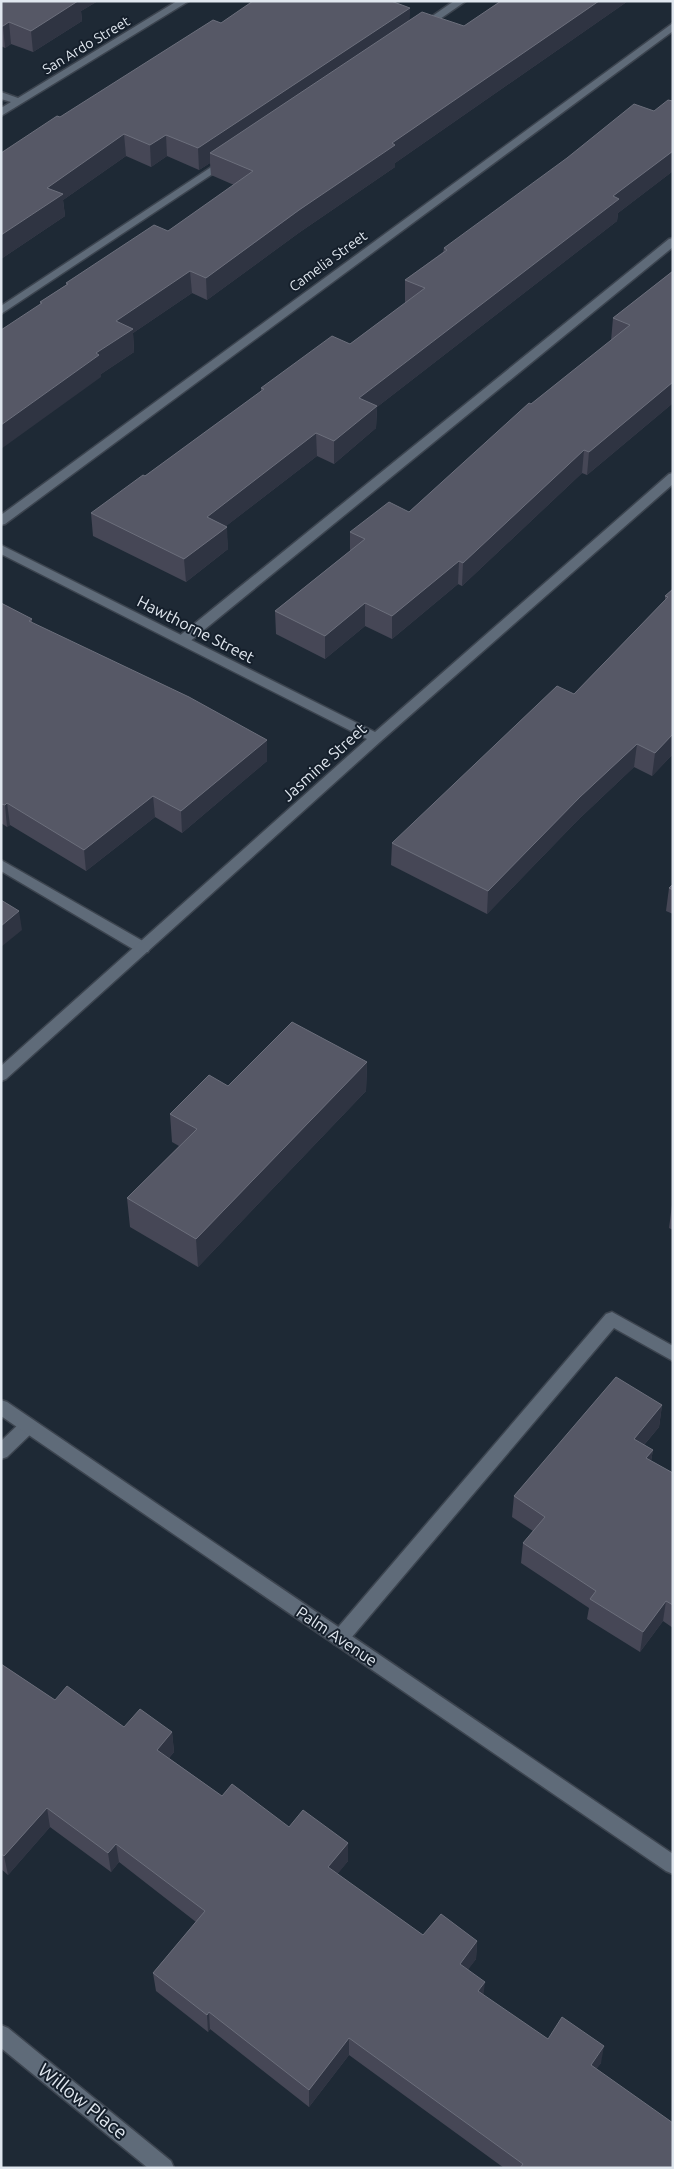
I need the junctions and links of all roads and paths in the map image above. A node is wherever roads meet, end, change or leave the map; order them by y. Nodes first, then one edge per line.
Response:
1 (184, 1) edge
2 (461, 1) edge
3 (673, 26) edge
4 (412, 34) edge
5 (1, 95) edge
6 (19, 102) junction
7 (1, 113) edge
8 (240, 151) edge
9 (673, 240) edge
10 (1, 311) edge
11 (673, 477) edge
12 (1, 520) edge
13 (1, 549) edge
14 (183, 640) junction
15 (376, 738) junction
16 (1, 865) edge
17 (143, 948) junction
18 (1, 1075) edge
19 (673, 1354) edge
20 (1, 1408) edge
21 (28, 1426) junction
22 (1, 1452) edge
23 (340, 1638) junction
24 (673, 1865) edge
25 (1, 2035) edge
26 (164, 2168) edge

1 - 6 street, San Ardo Street
2 - 4 street
3 - 12 street, Camelia Street
5 - 6 street
6 - 7 street, San Ardo Street
8 - 10 street
9 - 14 street
11 - 15 street, Jasmine Street
13 - 14 street, Hawthorne Street
14 - 15 street, Hawthorne Street
15 - 17 street, Jasmine Street
16 - 17 street
17 - 18 street, Jasmine Street
19 - 23 street
20 - 21 street, Palm Avenue
21 - 22 street
21 - 23 street, Palm Avenue
23 - 24 street, Palm Avenue
25 - 26 street, Willow Place

